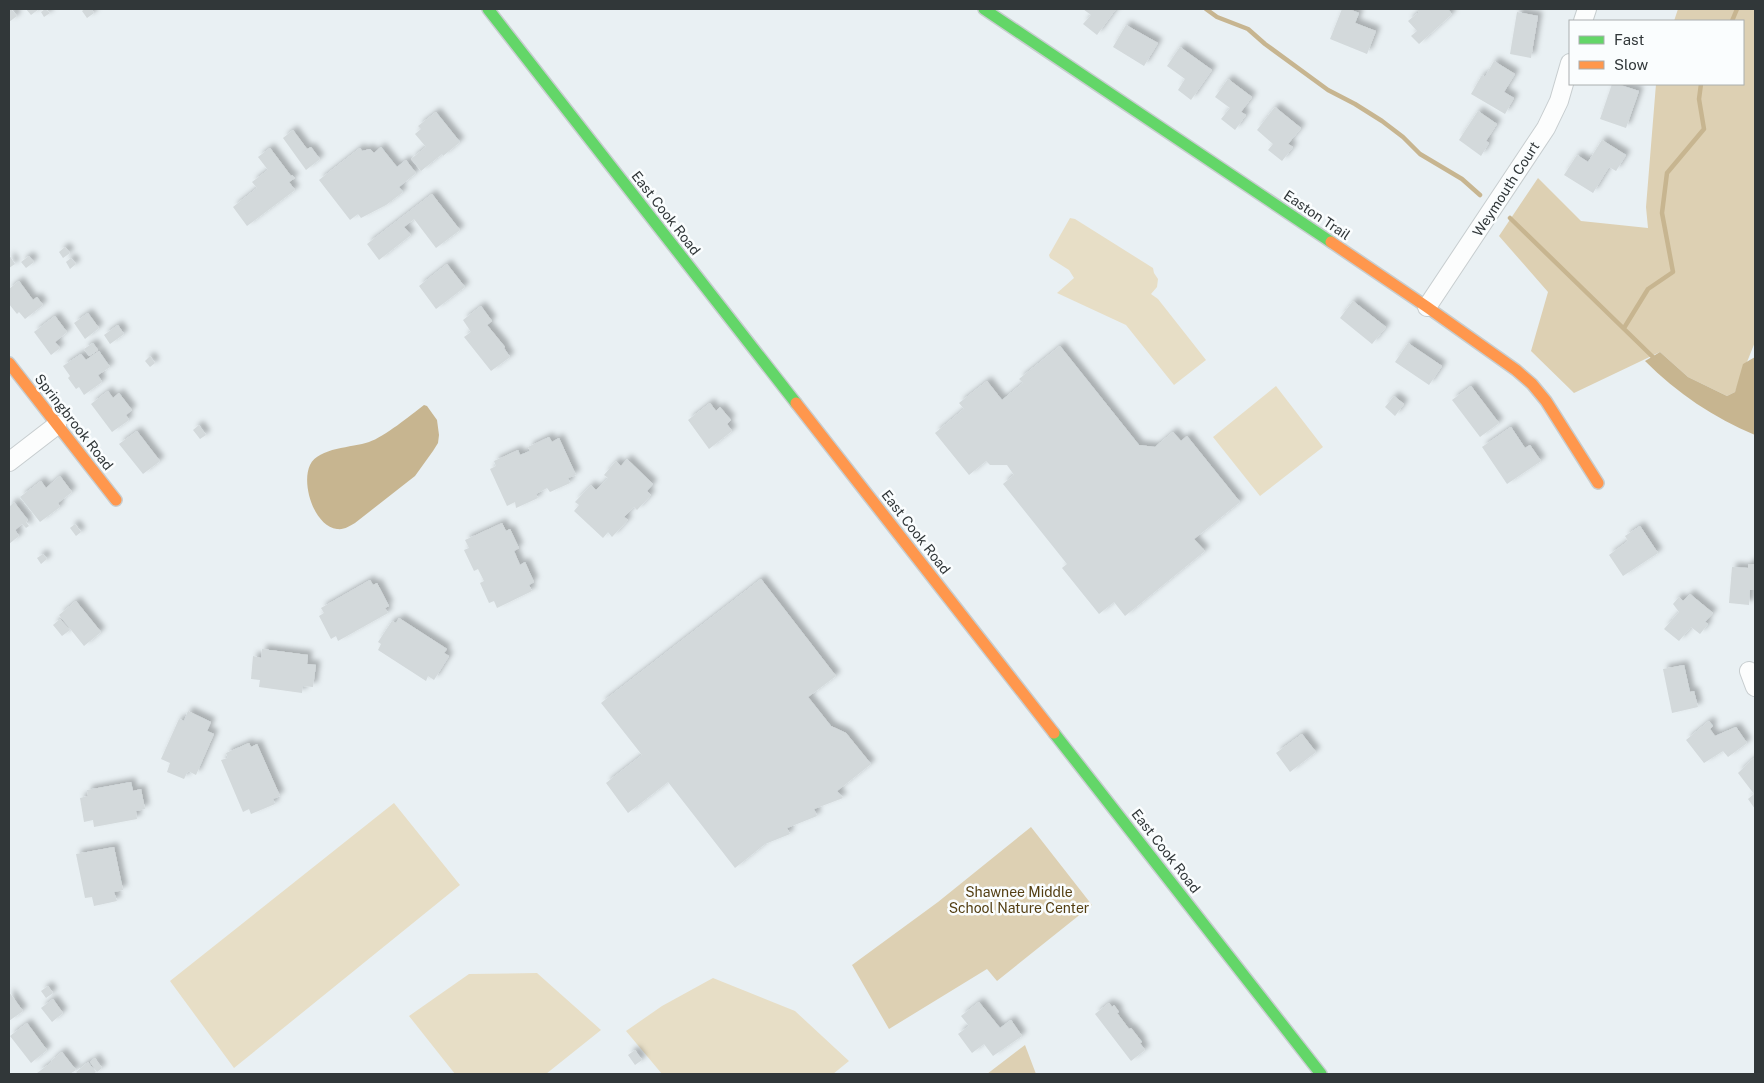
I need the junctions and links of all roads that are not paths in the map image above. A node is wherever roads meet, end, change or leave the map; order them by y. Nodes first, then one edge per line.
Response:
1 (488, 9) edge
2 (984, 9) edge
3 (1569, 66) edge
4 (1427, 308) junction
5 (9, 363) edge
6 (57, 425) junction
7 (9, 462) edge
8 (1598, 483) dead end
9 (116, 500) dead end
10 (1321, 1074) edge

1 - 10 main road, East Cook Road
2 - 4 main road, Easton Trail
3 - 4 street, Weymouth Court
4 - 8 main road, Easton Trail
5 - 6 main road, Springbrook Road
6 - 7 street
6 - 9 main road, Springbrook Road

